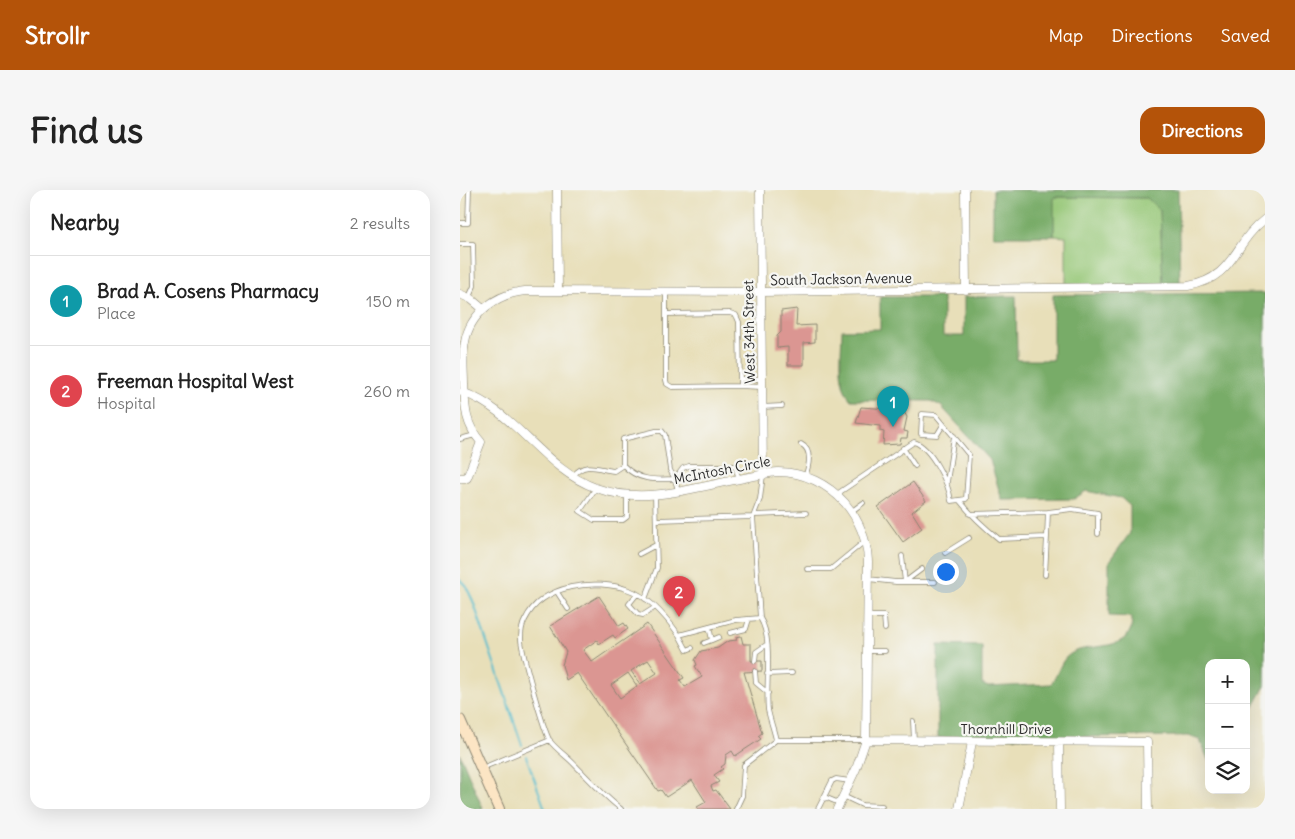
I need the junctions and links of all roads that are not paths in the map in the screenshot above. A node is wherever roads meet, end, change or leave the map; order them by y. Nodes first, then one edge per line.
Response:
1 (468, 190) edge
2 (557, 190) edge
3 (760, 190) edge
4 (965, 190) edge
5 (1265, 219) edge
6 (460, 223) edge
7 (460, 244) edge
8 (966, 290) junction
9 (558, 291) junction
10 (666, 291) junction
11 (762, 292) junction
12 (460, 294) edge
13 (468, 298) junction
14 (483, 309) junction
15 (666, 314) junction
16 (740, 379) junction
17 (762, 383) junction
18 (740, 386) junction
19 (462, 393) edge
20 (782, 406) dead end
21 (762, 407) junction
22 (944, 425) junction
23 (475, 435) junction
24 (954, 436) junction
25 (460, 439) edge
26 (801, 444) dead end
27 (903, 448) junction
28 (623, 465) junction
29 (915, 466) dead end
30 (764, 475) junction
31 (573, 476) junction
32 (806, 477) junction
33 (464, 478) edge
34 (675, 479) junction
35 (739, 479) junction
36 (947, 482) junction
37 (596, 488) junction
38 (678, 491) junction
39 (837, 494) junction
40 (655, 495) junction
41 (627, 496) junction
42 (960, 501) junction
43 (863, 503) dead end
44 (852, 511) junction
45 (1048, 512) junction
46 (806, 513) dead end
47 (970, 514) junction
48 (754, 516) junction
49 (657, 520) junction
50 (1098, 534) dead end
51 (1047, 537) junction
52 (969, 538) dead end
53 (865, 541) junction
54 (656, 545) junction
55 (945, 553) dead end
56 (639, 554) dead end
57 (902, 556) dead end
58 (807, 569) dead end
59 (922, 569) dead end
60 (1045, 575) dead end
61 (868, 579) junction
62 (904, 582) junction
63 (935, 582) dead end
64 (557, 592) junction
65 (637, 594) junction
66 (645, 600) junction
67 (654, 608) junction
68 (568, 609) dead end
69 (867, 616) junction
70 (760, 618) junction
71 (749, 619) junction
72 (709, 627) junction
73 (885, 629) dead end
74 (730, 633) dead end
75 (679, 635) junction
76 (719, 637) dead end
77 (712, 640) junction
78 (704, 643) dead end
79 (766, 644) junction
80 (692, 648) dead end
81 (867, 651) junction
82 (885, 651) dead end
83 (755, 661) dead end
84 (755, 671) dead end
85 (792, 673) dead end
86 (767, 674) junction
87 (768, 694) junction
88 (460, 720) edge
89 (914, 721) dead end
90 (550, 740) junction
91 (776, 740) junction
92 (866, 740) junction
93 (914, 742) junction
94 (972, 742) junction
95 (1059, 742) junction
96 (481, 768) junction
97 (850, 781) junction
98 (823, 799) junction
99 (840, 803) edge
100 (882, 806) dead end
101 (499, 809) edge
102 (621, 809) edge
103 (736, 809) edge
104 (818, 809) edge
105 (959, 809) edge
106 (1060, 809) edge
107 (1148, 809) edge

1 - 6 lane
2 - 9 street
3 - 11 street, West 34th Street
4 - 8 street
5 - 8 street, South Jackson Avenue
7 - 13 lane
8 - 11 street, South Jackson Avenue
9 - 10 street, South Jackson Avenue
9 - 14 street, South Jackson Avenue
10 - 11 street, South Jackson Avenue
10 - 15 lane
11 - 17 street, West 34th Street
12 - 13 street
13 - 14 street
14 - 19 street, South Jackson Avenue
15 - 16 lane
15 - 18 lane
16 - 17 lane
16 - 18 lane
17 - 18 lane
17 - 21 street, West 34th Street
19 - 23 street, South Jackson Avenue
19 - 31 street, McIntosh Circle
20 - 21 lane
21 - 30 street, West 34th Street
22 - 22 lane
22 - 24 lane
23 - 25 lane
23 - 33 street, South Jackson Avenue
24 - 36 lane
24 - 42 lane
26 - 32 lane
27 - 29 lane
27 - 36 lane
27 - 39 lane
28 - 31 lane
28 - 34 lane
28 - 34 lane
30 - 32 street, McIntosh Circle
30 - 35 street, McIntosh Circle
30 - 48 lane
31 - 37 street, McIntosh Circle
32 - 39 street, McIntosh Circle
34 - 35 lane
34 - 38 lane
35 - 38 street, McIntosh Circle
36 - 42 lane
37 - 41 street, McIntosh Circle
37 - 41 lane
38 - 40 street, McIntosh Circle
39 - 44 street, McIntosh Circle
40 - 41 street, McIntosh Circle
40 - 49 lane
42 - 47 lane
43 - 44 lane
44 - 53 street, McIntosh Circle
45 - 47 lane
45 - 50 lane
45 - 51 lane
46 - 48 lane
47 - 51 lane
48 - 49 lane
48 - 70 lane
49 - 54 lane
51 - 60 lane
52 - 55 lane
53 - 58 lane
53 - 61 street, McIntosh Circle
54 - 56 lane
54 - 66 lane
57 - 62 lane
59 - 62 lane
61 - 62 lane
61 - 69 street, McIntosh Circle
62 - 63 lane
64 - 65 lane
64 - 68 lane
64 - 90 lane
65 - 66 lane
65 - 67 lane
66 - 67 lane
67 - 75 lane
69 - 73 lane
69 - 81 street, McIntosh Circle
70 - 71 lane
70 - 79 lane
71 - 72 lane
71 - 74 lane
72 - 75 lane
72 - 77 lane
75 - 80 lane
76 - 77 lane
77 - 78 lane
79 - 83 lane
79 - 86 lane
81 - 82 lane
81 - 92 street, McIntosh Circle
84 - 87 lane
85 - 86 lane
86 - 87 lane
87 - 91 lane
88 - 96 main road
89 - 93 lane
90 - 96 lane
90 - 102 lane
91 - 92 lane
91 - 103 lane
92 - 93 street, Thornhill Drive
92 - 97 street, McIntosh Circle
93 - 94 street, Thornhill Drive
94 - 95 street, Thornhill Drive
94 - 105 street
95 - 106 street
95 - 107 street, Thornhill Drive
96 - 101 main road
97 - 98 lane
97 - 99 street, McIntosh Circle
98 - 99 lane
98 - 104 lane
99 - 100 lane

